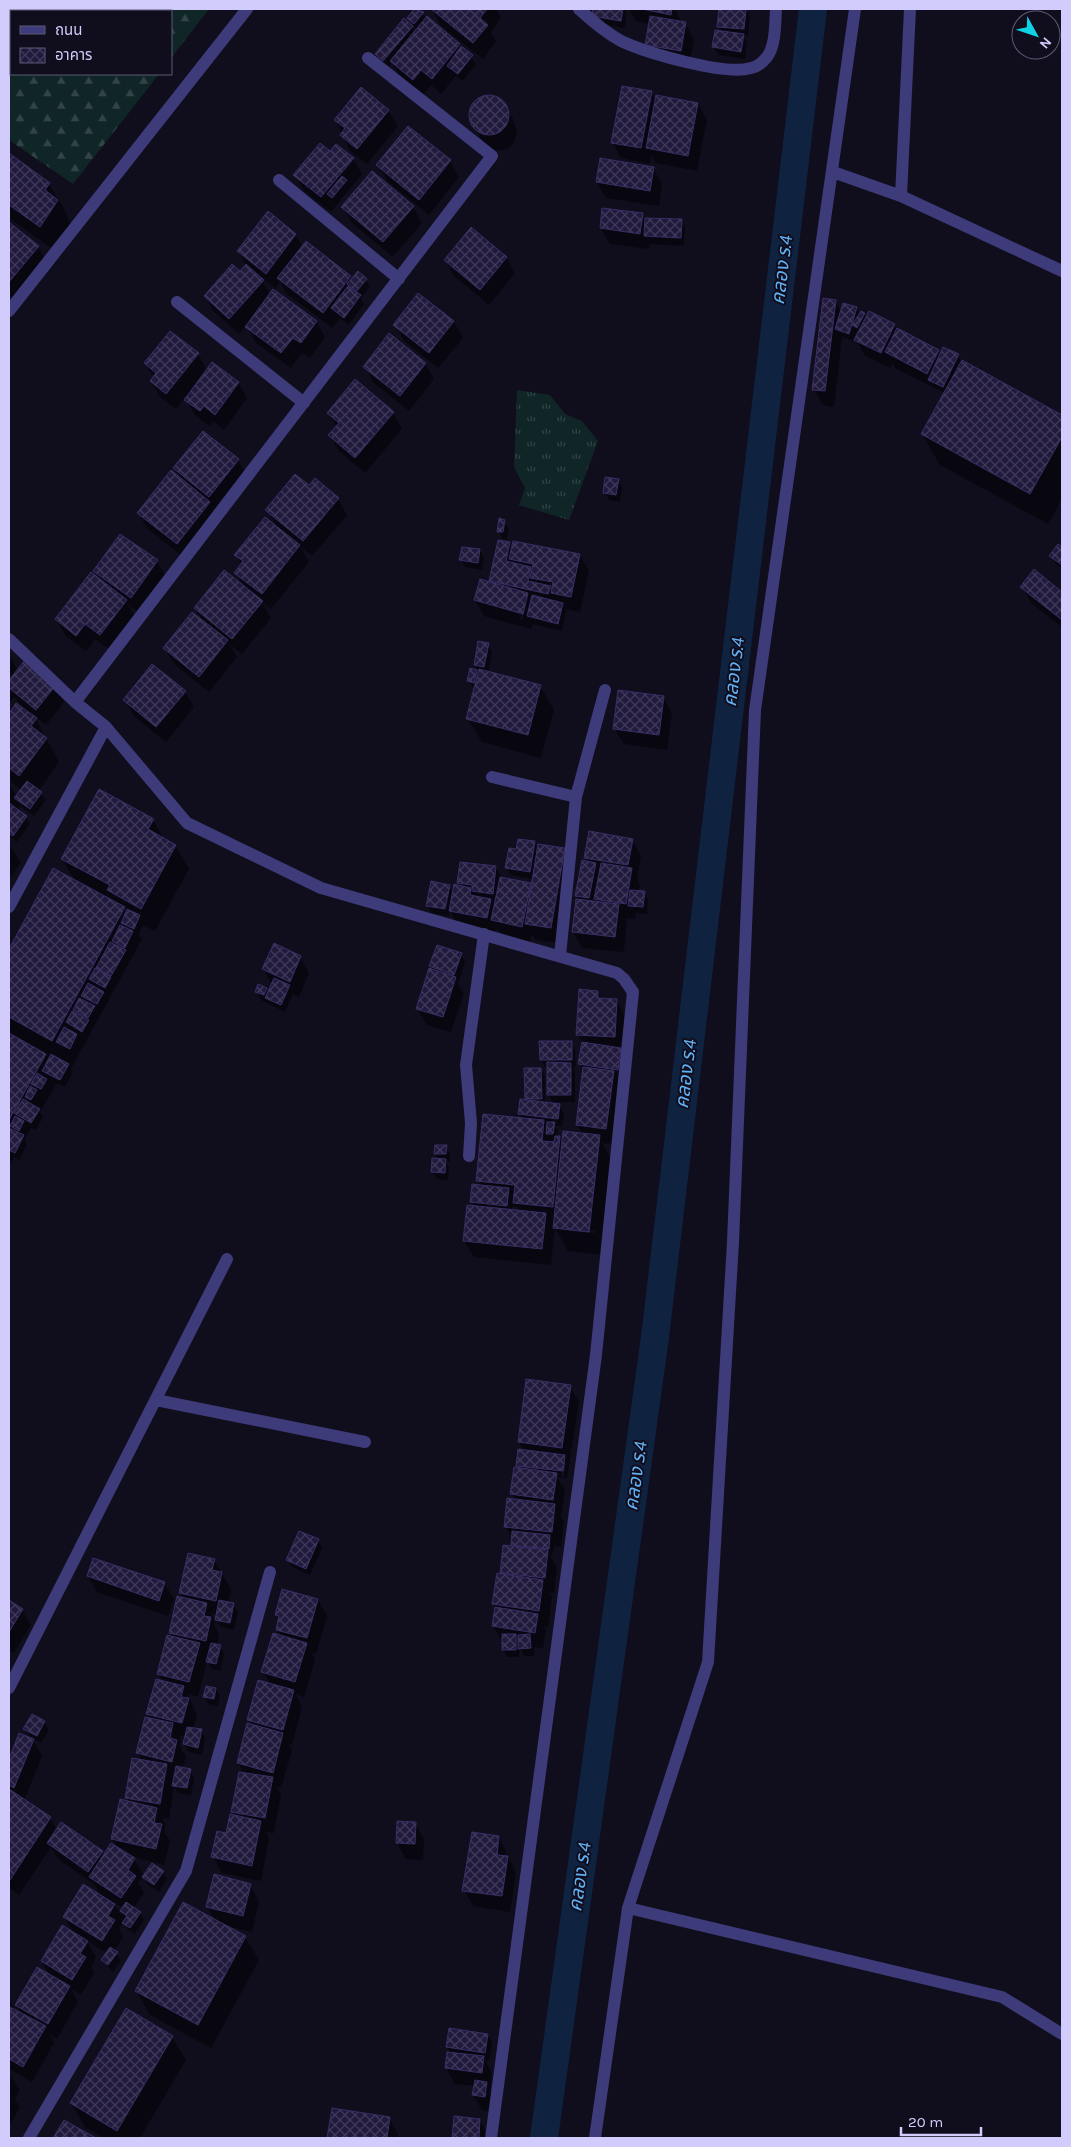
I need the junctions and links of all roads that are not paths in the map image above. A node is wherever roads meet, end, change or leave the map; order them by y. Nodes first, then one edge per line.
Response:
1 (247, 9) edge
2 (578, 9) edge
3 (776, 9) edge
4 (856, 9) edge
5 (910, 9) edge
6 (368, 58) dead end
7 (833, 172) junction
8 (279, 180) dead end
9 (901, 196) junction
10 (1062, 271) edge
11 (399, 279) junction
12 (177, 302) dead end
13 (9, 311) edge
14 (304, 403) junction
15 (9, 639) edge
16 (605, 690) dead end
17 (75, 702) junction
18 (106, 727) junction
19 (492, 778) dead end
20 (576, 797) junction
21 (9, 907) edge
22 (484, 934) junction
23 (560, 956) junction
24 (468, 1156) dead end
25 (227, 1259) dead end
26 (156, 1400) junction
27 (365, 1442) dead end
28 (270, 1572) dead end
29 (9, 1688) edge
30 (628, 1908) junction
31 (1062, 2034) edge
32 (29, 2138) edge
33 (491, 2138) edge
34 (595, 2138) edge

1 - 13 street
2 - 3 street
4 - 7 street
5 - 9 street
6 - 11 street
7 - 9 street
7 - 30 street
8 - 11 street
9 - 10 street
11 - 14 street
12 - 14 street
14 - 17 street
15 - 17 street
16 - 20 street
17 - 18 street
18 - 21 street
18 - 22 street
19 - 20 street
20 - 23 street
22 - 23 street
22 - 24 street
23 - 33 street
25 - 26 street
26 - 27 street
26 - 29 street
28 - 32 street
30 - 31 street
30 - 34 street

